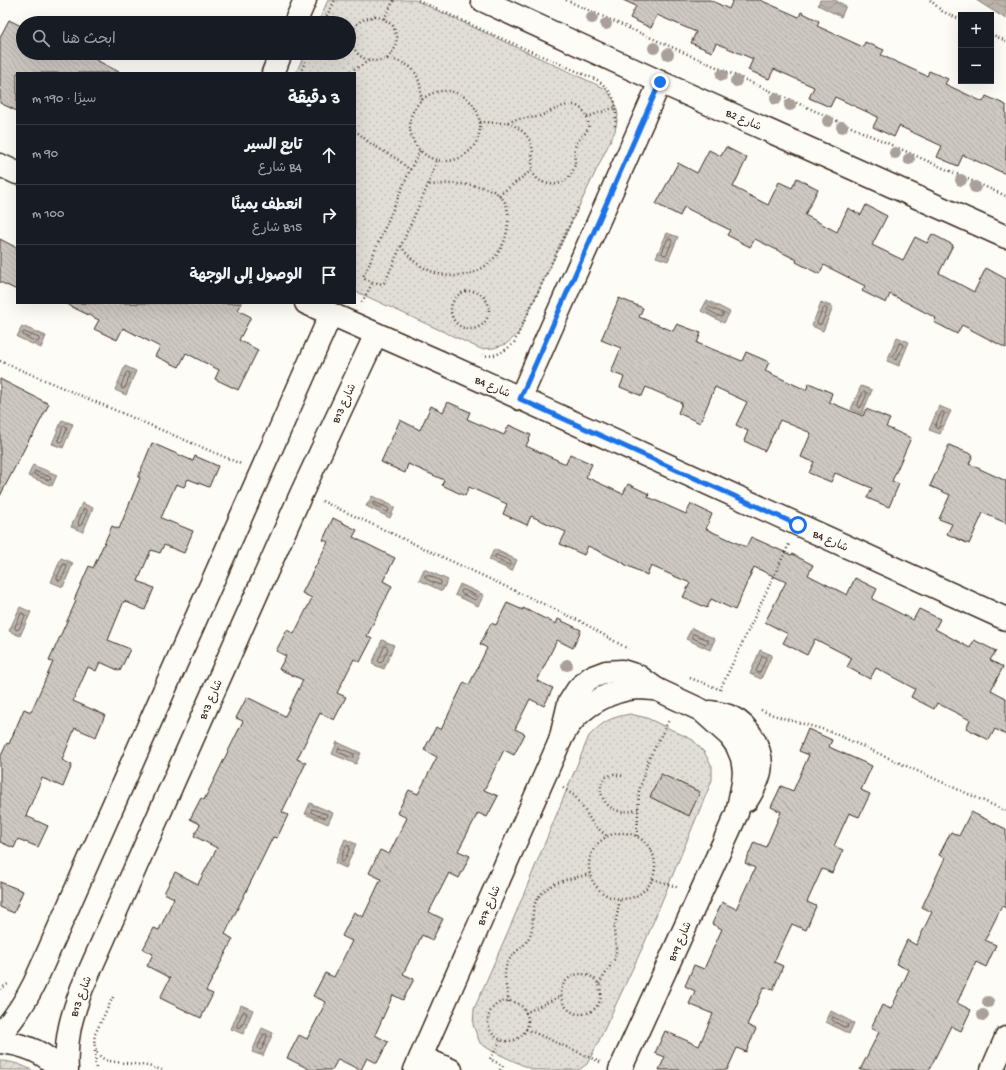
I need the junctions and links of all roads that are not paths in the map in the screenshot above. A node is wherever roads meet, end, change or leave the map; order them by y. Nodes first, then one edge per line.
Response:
1 (305, 0) edge
2 (482, 0) edge
3 (298, 16) edge
4 (278, 60) edge
5 (272, 72) edge
6 (660, 82) junction
7 (0, 165) edge
8 (16, 173) edge
9 (1006, 237) edge
10 (308, 304) edge
11 (331, 314) junction
12 (376, 334) junction
13 (520, 399) junction
14 (1006, 619) edge
15 (656, 689) joint
16 (0, 1034) edge
17 (1006, 1038) edge
18 (0, 1042) edge
19 (418, 1063) edge
20 (60, 1070) edge
21 (67, 1070) edge
22 (451, 1070) edge
23 (620, 1070) edge
24 (992, 1070) edge

1 - 3 street
2 - 6 street, B2 شارع
4 - 5 street
6 - 9 street, B2 شارع
6 - 13 street
7 - 8 street
10 - 11 street, B4 شارع
11 - 12 street, B4 شارع
11 - 16 street
12 - 13 street, B4 شارع
12 - 21 street, B13 شارع
13 - 14 street, B4 شارع
15 - 19 street, B17 شارع
15 - 23 street, B19 شارع
17 - 24 street
18 - 20 street
19 - 22 street

